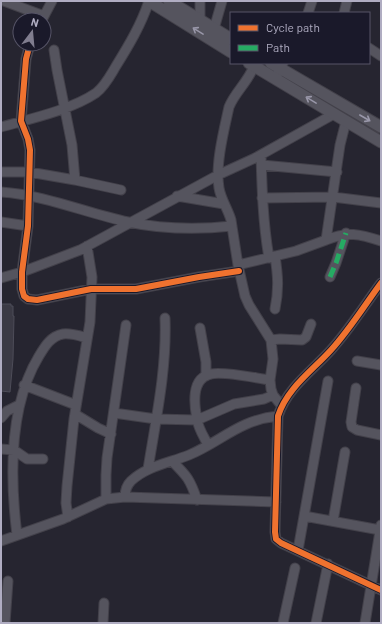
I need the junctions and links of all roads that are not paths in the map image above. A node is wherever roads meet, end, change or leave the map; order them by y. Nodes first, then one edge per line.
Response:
1 (4, 1) edge
2 (52, 1) edge
3 (149, 1) edge
4 (170, 1) edge
5 (200, 1) edge
6 (222, 1) edge
7 (312, 1) edge
8 (347, 1) edge
9 (29, 12) edge
10 (46, 12) edge
11 (308, 12) edge
12 (344, 12) edge
13 (200, 21) junction
14 (214, 29) junction
15 (230, 38) edge
16 (370, 49) edge
17 (54, 50) dead end
18 (230, 51) edge
19 (28, 52) edge
20 (381, 56) edge
21 (252, 65) edge
22 (278, 65) edge
23 (275, 79) junction
24 (66, 107) junction
25 (334, 114) junction
26 (21, 121) junction
27 (346, 121) junction
28 (1, 127) edge
29 (381, 128) edge
30 (381, 142) edge
31 (262, 155) junction
32 (262, 165) junction
33 (1, 172) edge
34 (29, 172) junction
35 (337, 172) junction
36 (218, 175) junction
37 (75, 180) junction
38 (121, 190) dead end
39 (1, 192) edge
40 (29, 195) junction
41 (177, 196) junction
42 (333, 197) junction
43 (262, 198) junction
44 (381, 203) edge
45 (224, 204) junction
46 (1, 222) edge
47 (129, 222) junction
48 (28, 226) junction
49 (232, 226) junction
50 (346, 234) junction
51 (329, 237) junction
52 (381, 241) edge
53 (88, 246) junction
54 (272, 257) junction
55 (238, 268) junction
56 (22, 272) junction
57 (330, 277) dead end
58 (1, 278) edge
59 (381, 283) edge
60 (91, 289) junction
61 (275, 309) dead end
62 (165, 318) dead end
63 (311, 324) dead end
64 (126, 325) dead end
65 (200, 328) dead end
66 (87, 338) junction
67 (271, 340) junction
68 (357, 361) dead end
69 (381, 365) edge
70 (206, 376) junction
71 (270, 380) junction
72 (328, 381) dead end
73 (24, 385) junction
74 (356, 388) dead end
75 (273, 395) junction
76 (19, 405) junction
77 (281, 405) junction
78 (76, 409) junction
79 (114, 413) junction
80 (278, 416) junction
81 (1, 418) edge
82 (156, 419) junction
83 (197, 420) junction
84 (111, 434) junction
85 (381, 435) edge
86 (208, 445) junction
87 (1, 449) edge
88 (14, 450) junction
89 (345, 452) dead end
90 (43, 459) dead end
91 (172, 461) junction
92 (148, 469) junction
93 (125, 497) junction
94 (106, 500) junction
95 (197, 500) junction
96 (276, 502) junction
97 (304, 516) junction
98 (68, 517) junction
99 (333, 521) junction
100 (381, 528) edge
101 (17, 535) junction
102 (1, 541) edge
103 (298, 550) junction
104 (328, 564) junction
105 (294, 568) dead end
106 (8, 581) dead end
107 (370, 584) junction
108 (381, 590) edge
109 (104, 603) dead end
110 (5, 623) edge
111 (103, 623) edge
112 (283, 623) edge
113 (316, 623) edge
114 (365, 623) edge

1 - 9 street
2 - 10 street
18 -> 3 street
3 - 24 street
4 - 13 street
5 - 13 street
6 - 14 street
7 - 11 street
8 - 12 street
13 - 14 street
14 - 15 street
16 - 20 street
17 - 24 street
19 - 26 street
21 - 23 street
21 - 36 street
22 - 23 street
22 -> 29 street
25 -> 23 street
24 - 26 street
24 - 37 street
25 - 27 street
25 - 31 street
26 - 28 street
26 - 34 street
27 - 30 street
27 - 35 street
31 - 32 street
31 - 36 street
32 - 35 street
32 - 43 street
33 - 34 street
34 - 37 street
34 - 40 street
35 - 42 street
36 - 41 street
36 - 45 street
37 - 38 street
39 - 40 street
40 - 47 street
40 - 48 street
41 - 45 street
41 - 47 street
42 - 43 street
42 - 44 street
42 - 51 street
43 - 54 street
45 - 49 street
46 - 48 street
47 - 49 street
47 - 53 street
48 - 56 street
49 - 55 street
50 - 51 street
50 - 52 street
50 - 57 street
51 - 54 street
53 - 56 street
53 - 60 street
54 - 55 street
54 - 61 street
55 - 60 street
55 - 67 street
56 - 58 street
56 - 60 street
59 - 77 street
60 - 66 street
62 - 82 street
63 - 67 street
64 - 79 street
65 - 70 street
66 - 73 street
66 - 78 street
67 - 71 street
68 - 69 street
70 - 71 street
70 - 83 street
71 - 75 street
72 - 97 street
73 - 76 street
73 - 78 street
74 - 85 street
75 - 77 street
75 - 83 street
76 - 81 street
76 - 88 street
77 - 80 street
78 - 84 street
78 - 98 street
79 - 82 street
79 - 84 street
80 - 86 street
80 - 96 street
82 - 83 street
82 - 92 street
83 - 86 street
84 - 94 street
86 - 91 street
87 - 88 street
88 - 90 street
88 - 101 street
89 - 99 street
91 - 92 street
91 - 95 street
92 - 93 street
93 - 94 street
93 - 95 street
94 - 98 street
95 - 96 street
96 - 103 street
97 - 99 street
97 - 103 street
98 - 101 street
99 - 100 street
100 - 107 street
101 - 102 street
103 - 104 street
104 - 107 street
104 - 113 street
105 - 112 street
106 - 110 street
107 - 108 street
107 - 114 street
109 - 111 street

